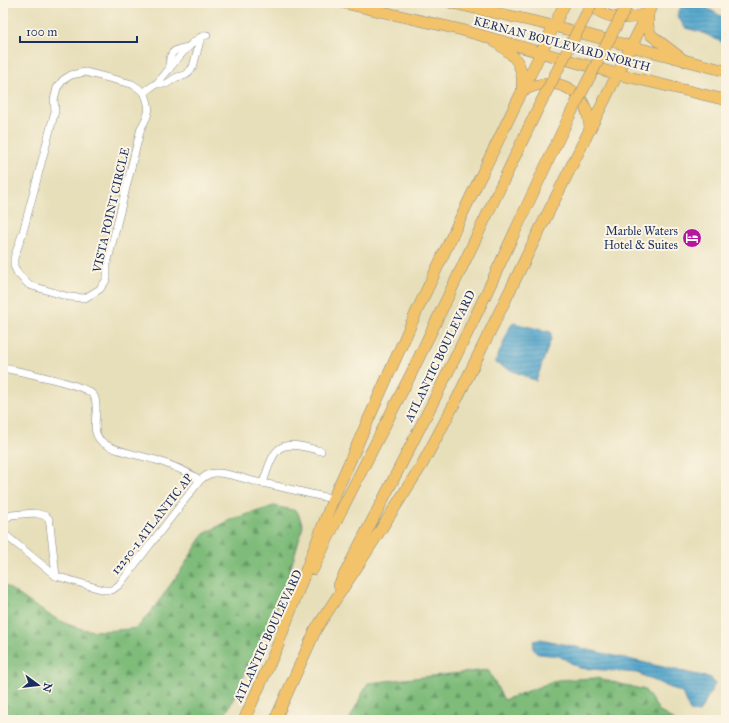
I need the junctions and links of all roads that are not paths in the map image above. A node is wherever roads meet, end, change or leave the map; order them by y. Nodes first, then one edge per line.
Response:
1 (344, 3) edge
2 (452, 3) edge
3 (565, 3) edge
4 (591, 3) edge
5 (628, 3) edge
6 (650, 8) edge
7 (554, 26) junction
8 (490, 38) junction
9 (632, 46) junction
10 (540, 53) junction
11 (685, 61) junction
12 (726, 71) edge
13 (617, 74) junction
14 (156, 84) junction
15 (522, 91) junction
16 (144, 92) junction
17 (726, 100) edge
18 (590, 129) junction
19 (3, 368) edge
20 (321, 451) dead end
21 (200, 480) junction
22 (263, 483) junction
23 (333, 499) junction
24 (3, 521) edge
25 (3, 533) edge
26 (56, 576) junction
27 (314, 632) junction
28 (276, 649) junction
29 (244, 720) edge
30 (275, 720) edge

1 - 8 main road, KERNAN BOULEVARD NORTH
2 - 7 main road, KERNAN BOULEVARD NORTH
3 - 7 main road
4 - 6 main road
4 - 28 main road, ATLANTIC BOULEVARD, bridge
5 - 27 main road, ATLANTIC BOULEVARD, bridge
6 - 9 main road
6 - 11 main road
7 - 9 main road, KERNAN BOULEVARD NORTH
7 - 10 main road
8 - 10 main road, KERNAN BOULEVARD NORTH
8 - 15 main road
9 - 11 main road, KERNAN BOULEVARD NORTH
9 - 13 main road
10 - 13 main road, KERNAN BOULEVARD NORTH
10 - 15 main road
11 - 12 main road, KERNAN BOULEVARD NORTH
13 - 17 main road, KERNAN BOULEVARD NORTH
13 - 18 main road
14 - 14 street
14 - 16 street
15 - 18 main road
15 - 23 main road
16 - 16 street, VISTA POINT CIRCLE
18 - 27 main road
19 - 21 street
20 - 22 street
21 - 22 street, 12250-1 ATLANTIC AP
21 - 26 street, 12250-1 ATLANTIC AP
22 - 23 street, 12250-1 ATLANTIC AP
23 - 28 main road
24 - 26 street
25 - 26 street, 12250-1 ATLANTIC AP
27 - 30 main road, ATLANTIC BOULEVARD
28 - 29 main road, ATLANTIC BOULEVARD

